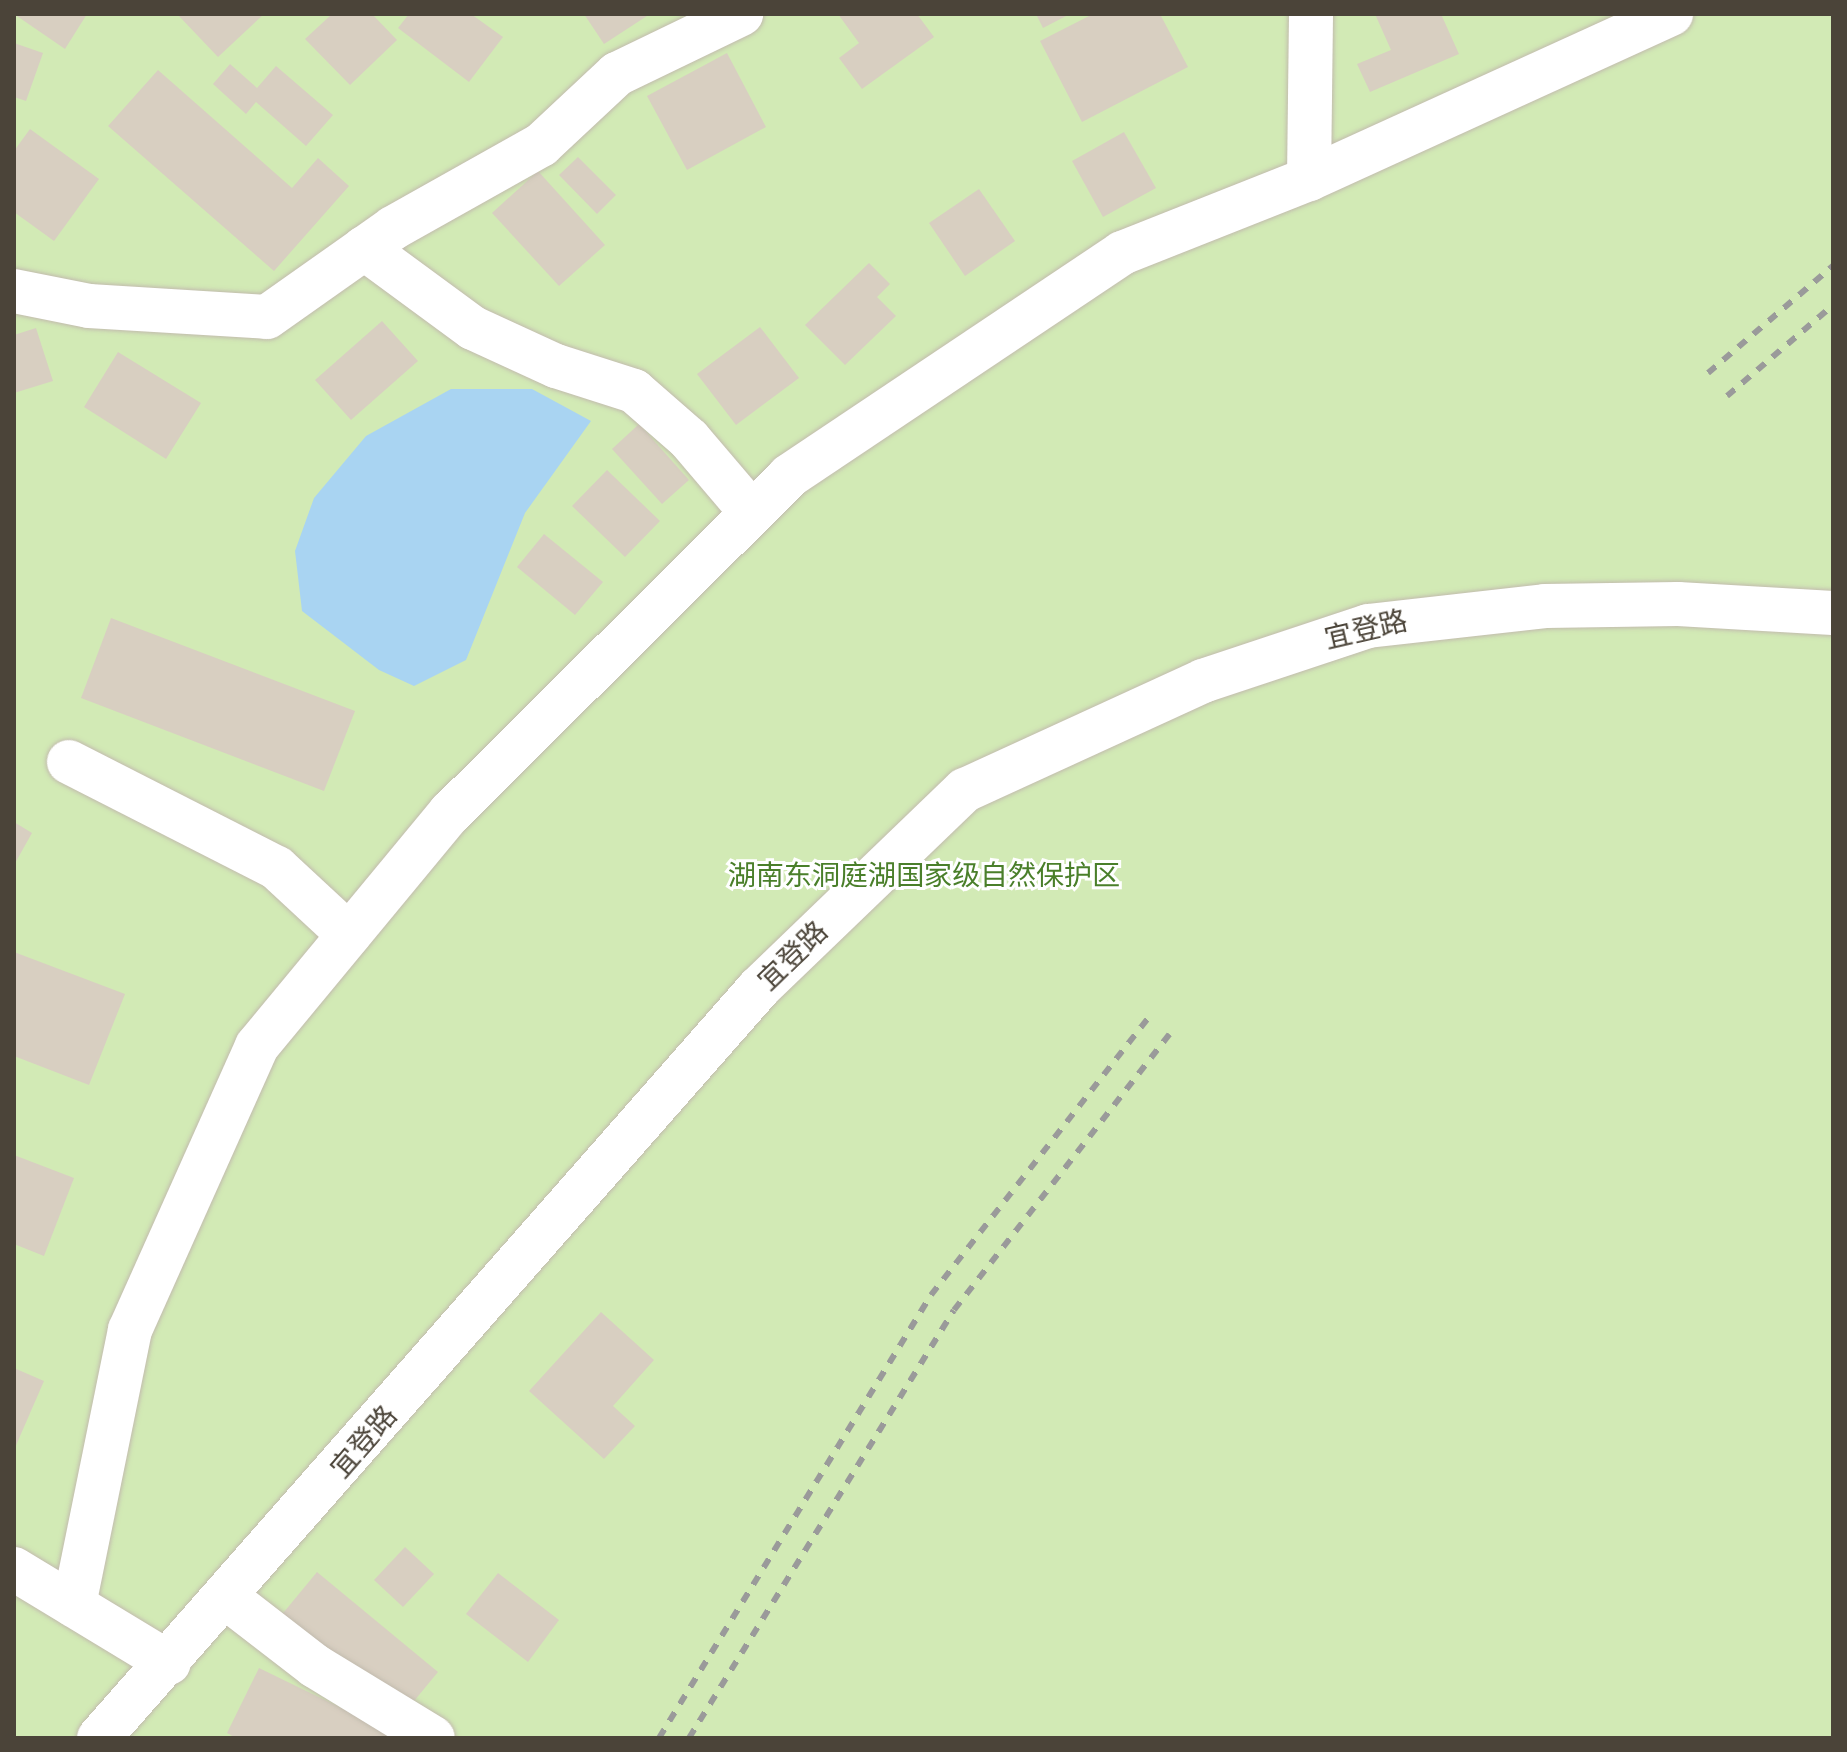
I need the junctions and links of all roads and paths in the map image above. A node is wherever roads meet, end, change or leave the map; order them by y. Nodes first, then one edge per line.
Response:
1 (741, 14) edge
2 (1311, 14) edge
3 (1671, 14) edge
4 (1309, 179) junction
5 (364, 248) junction
6 (14, 291) edge
7 (752, 513) junction
8 (1833, 613) edge
9 (69, 762) dead end
10 (349, 935) junction
11 (14, 1569) edge
12 (227, 1598) junction
13 (74, 1605) junction
14 (169, 1663) junction
15 (99, 1738) edge
16 (433, 1738) edge

1 - 5 street
2 - 4 street
3 - 4 street
4 - 7 street
5 - 6 street
5 - 7 street
7 - 10 street
8 - 12 street, 宜登路
9 - 10 street
10 - 13 street
11 - 13 street
12 - 14 street, 宜登路
12 - 16 street
13 - 14 street
14 - 15 street, 宜登路

